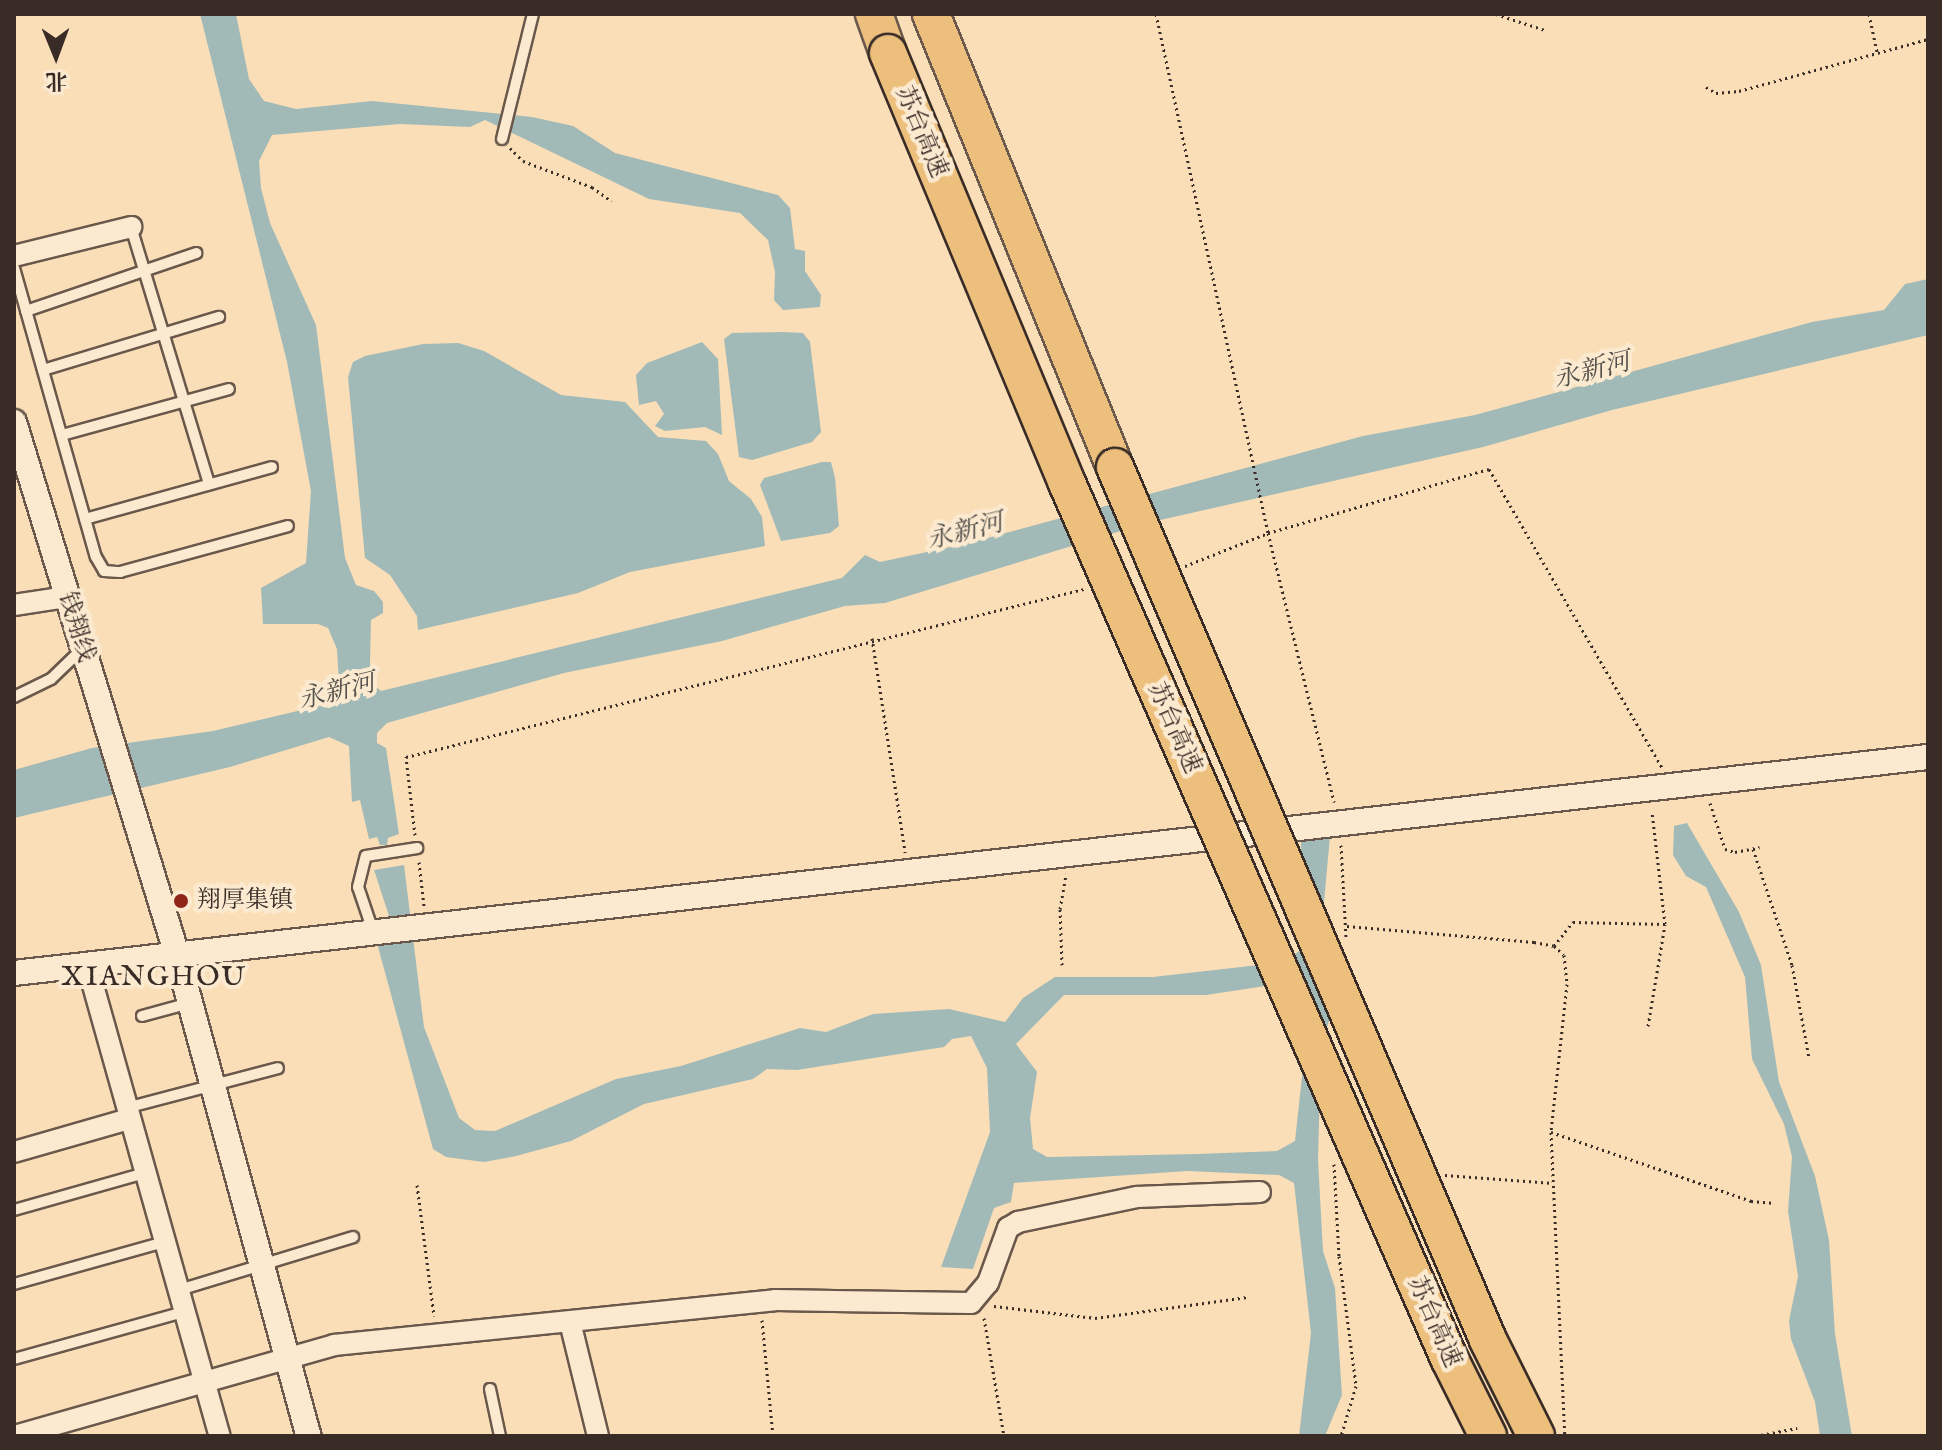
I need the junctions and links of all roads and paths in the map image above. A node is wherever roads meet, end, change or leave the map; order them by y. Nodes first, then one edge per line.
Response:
1 (533, 14) edge
2 (874, 14) edge
3 (1156, 14) edge
4 (1496, 14) edge
5 (1869, 14) edge
6 (932, 18) edge
7 (1545, 30) dead end
8 (1928, 39) edge
9 (1877, 54) junction
10 (1706, 87) dead end
11 (502, 139) joint
12 (611, 201) dead end
13 (131, 227) joint
14 (196, 253) dead end
15 (14, 256) edge
16 (14, 268) edge
17 (146, 274) junction
18 (26, 311) junction
19 (219, 317) dead end
20 (164, 334) junction
21 (43, 370) junction
22 (229, 389) dead end
23 (184, 402) junction
24 (14, 422) edge
25 (62, 435) junction
26 (272, 467) dead end
27 (209, 484) junction
28 (85, 519) junction
29 (288, 526) dead end
30 (1268, 533) junction
31 (1177, 568) dead end
32 (1086, 589) dead end
33 (67, 597) junction
34 (14, 605) edge
35 (872, 638) junction
36 (83, 649) junction
37 (14, 697) edge
38 (1928, 757) edge
39 (1702, 781) junction
40 (1660, 786) junction
41 (1339, 822) junction
42 (1760, 847) dead end
43 (417, 848) junction
44 (1753, 849) junction
45 (1065, 853) junction
46 (908, 871) junction
47 (1665, 924) junction
48 (1347, 926) dead end
49 (422, 928) junction
50 (373, 933) junction
51 (1554, 946) junction
52 (177, 955) junction
53 (87, 964) junction
54 (1062, 965) dead end
55 (14, 973) edge
56 (190, 1003) junction
57 (142, 1016) dead end
58 (1648, 1026) dead end
59 (1809, 1058) dead end
60 (278, 1068) dead end
61 (212, 1086) junction
62 (128, 1113) junction
63 (1551, 1132) junction
64 (14, 1152) edge
65 (145, 1173) junction
66 (417, 1185) dead end
67 (1260, 1192) dead end
68 (1775, 1203) dead end
69 (14, 1210) edge
70 (353, 1237) dead end
71 (164, 1242) junction
72 (260, 1265) junction
73 (14, 1284) edge
74 (178, 1290) junction
75 (1248, 1297) dead end
76 (758, 1301) junction
77 (971, 1303) junction
78 (184, 1312) junction
79 (570, 1322) junction
80 (437, 1336) junction
81 (285, 1358) junction
82 (14, 1359) edge
83 (204, 1381) junction
84 (490, 1389) dead end
85 (1797, 1428) dead end
86 (15, 1436) edge
87 (220, 1436) edge
88 (309, 1436) edge
89 (500, 1436) edge
90 (598, 1436) edge
91 (773, 1436) edge
92 (1004, 1436) edge
93 (1488, 1436) edge
94 (1536, 1436) edge
95 (1565, 1436) edge
96 (1755, 1436) edge

1 - 11 lane
2 - 93 highway, 苏台高速, bridge
3 - 30 path
4 - 7 path
5 - 9 path
6 - 94 highway, 苏台高速, bridge
8 - 9 path
9 - 10 path
11 - 12 path
13 - 15 street
13 - 17 lane
14 - 17 lane
16 - 18 lane
17 - 18 lane
17 - 20 lane
18 - 21 lane
19 - 20 lane
20 - 21 lane
20 - 23 lane
21 - 25 lane
22 - 23 lane
23 - 25 lane
23 - 27 lane
24 - 33 street, 钱翔线
25 - 28 lane
26 - 27 lane
27 - 28 lane
28 - 29 lane
30 - 31 path
30 - 40 path
30 - 41 path
32 - 35 path
33 - 34 street
33 - 36 street, 钱翔线
35 - 43 path
35 - 46 path
36 - 37 lane
36 - 52 street, 钱翔线
38 - 39 street
39 - 40 street
39 - 44 path
40 - 41 street
40 - 47 path
41 - 45 street
42 - 44 path
43 - 49 path
43 - 50 lane
44 - 59 path
45 - 46 street
45 - 54 path
46 - 49 street
47 - 51 path
47 - 58 path
48 - 51 path
49 - 50 street
50 - 52 street
51 - 63 path
52 - 53 street
52 - 56 street, 钱翔线
53 - 55 street
53 - 62 street
56 - 57 lane
56 - 61 street, 钱翔线
60 - 61 lane
61 - 62 lane
61 - 72 street, 钱翔线
62 - 64 street
62 - 65 street
63 - 68 path
63 - 95 path
65 - 69 lane
65 - 71 street
66 - 80 path
67 - 77 street
70 - 72 lane
71 - 73 lane
71 - 74 street
72 - 74 lane
72 - 81 street, 钱翔线
74 - 78 street
75 - 77 path
76 - 77 street
76 - 79 street
76 - 91 path
77 - 92 path
78 - 82 lane
78 - 83 street
79 - 80 street
79 - 90 street
80 - 81 street
81 - 83 street
81 - 88 street, 钱翔线
83 - 86 street
83 - 87 street
84 - 89 lane
85 - 96 path

